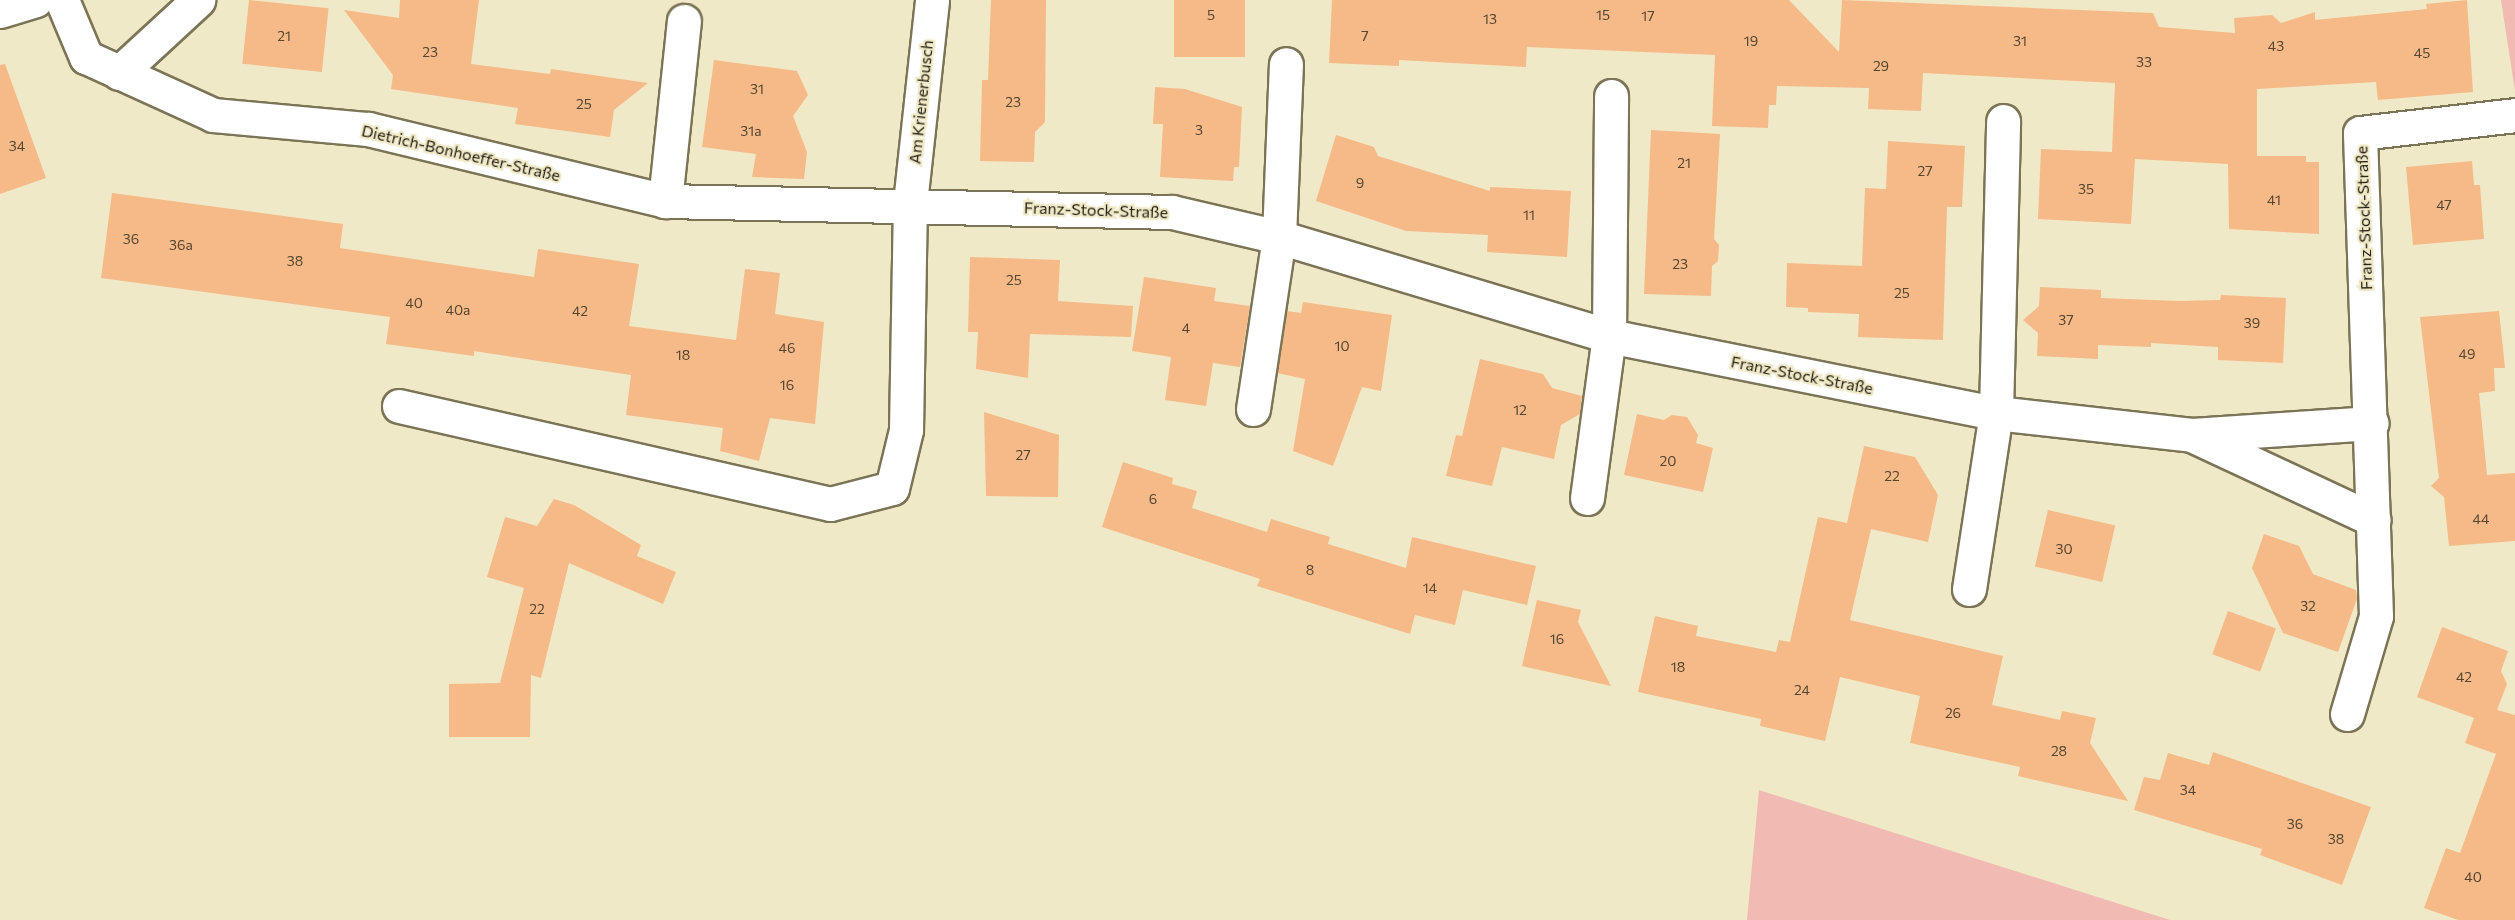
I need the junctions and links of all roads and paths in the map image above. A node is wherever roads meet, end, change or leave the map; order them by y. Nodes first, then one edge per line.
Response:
1 (34, 0) edge
2 (62, 0) edge
3 (198, 0) edge
4 (932, 0) edge
5 (0, 11) edge
6 (684, 21) dead end
7 (1286, 64) dead end
8 (119, 73) junction
9 (1611, 96) dead end
10 (2515, 115) edge
11 (2003, 121) dead end
12 (665, 201) junction
13 (910, 203) junction
14 (1279, 237) junction
15 (1609, 336) junction
16 (399, 406) dead end
17 (1253, 409) dead end
18 (1996, 413) junction
19 (2372, 423) junction
20 (2192, 435) junction
21 (1587, 498) dead end
22 (2374, 520) junction
23 (1969, 589) dead end
24 (2347, 714) dead end

1 - 5 street
2 - 8 street, Dietrich-Bonhoeffer-Straße
3 - 8 street
4 - 13 street, Am Krienerbusch
6 - 12 street
7 - 14 street
8 - 12 street, Dietrich-Bonhoeffer-Straße
9 - 15 street
10 - 19 street, Franz-Stock-Straße
11 - 18 street
12 - 13 street, Dietrich-Bonhoeffer-Straße
13 - 14 street, Franz-Stock-Straße
13 - 16 street, Am Krienerbusch
14 - 15 street, Franz-Stock-Straße
14 - 17 street
15 - 18 street, Franz-Stock-Straße
15 - 21 street
18 - 20 street, Franz-Stock-Straße
18 - 23 street
19 - 20 street, Franz-Stock-Straße
19 - 22 street, Franz-Stock-Straße
20 - 22 street, Franz-Stock-Straße
22 - 24 street, Franz-Stock-Straße

